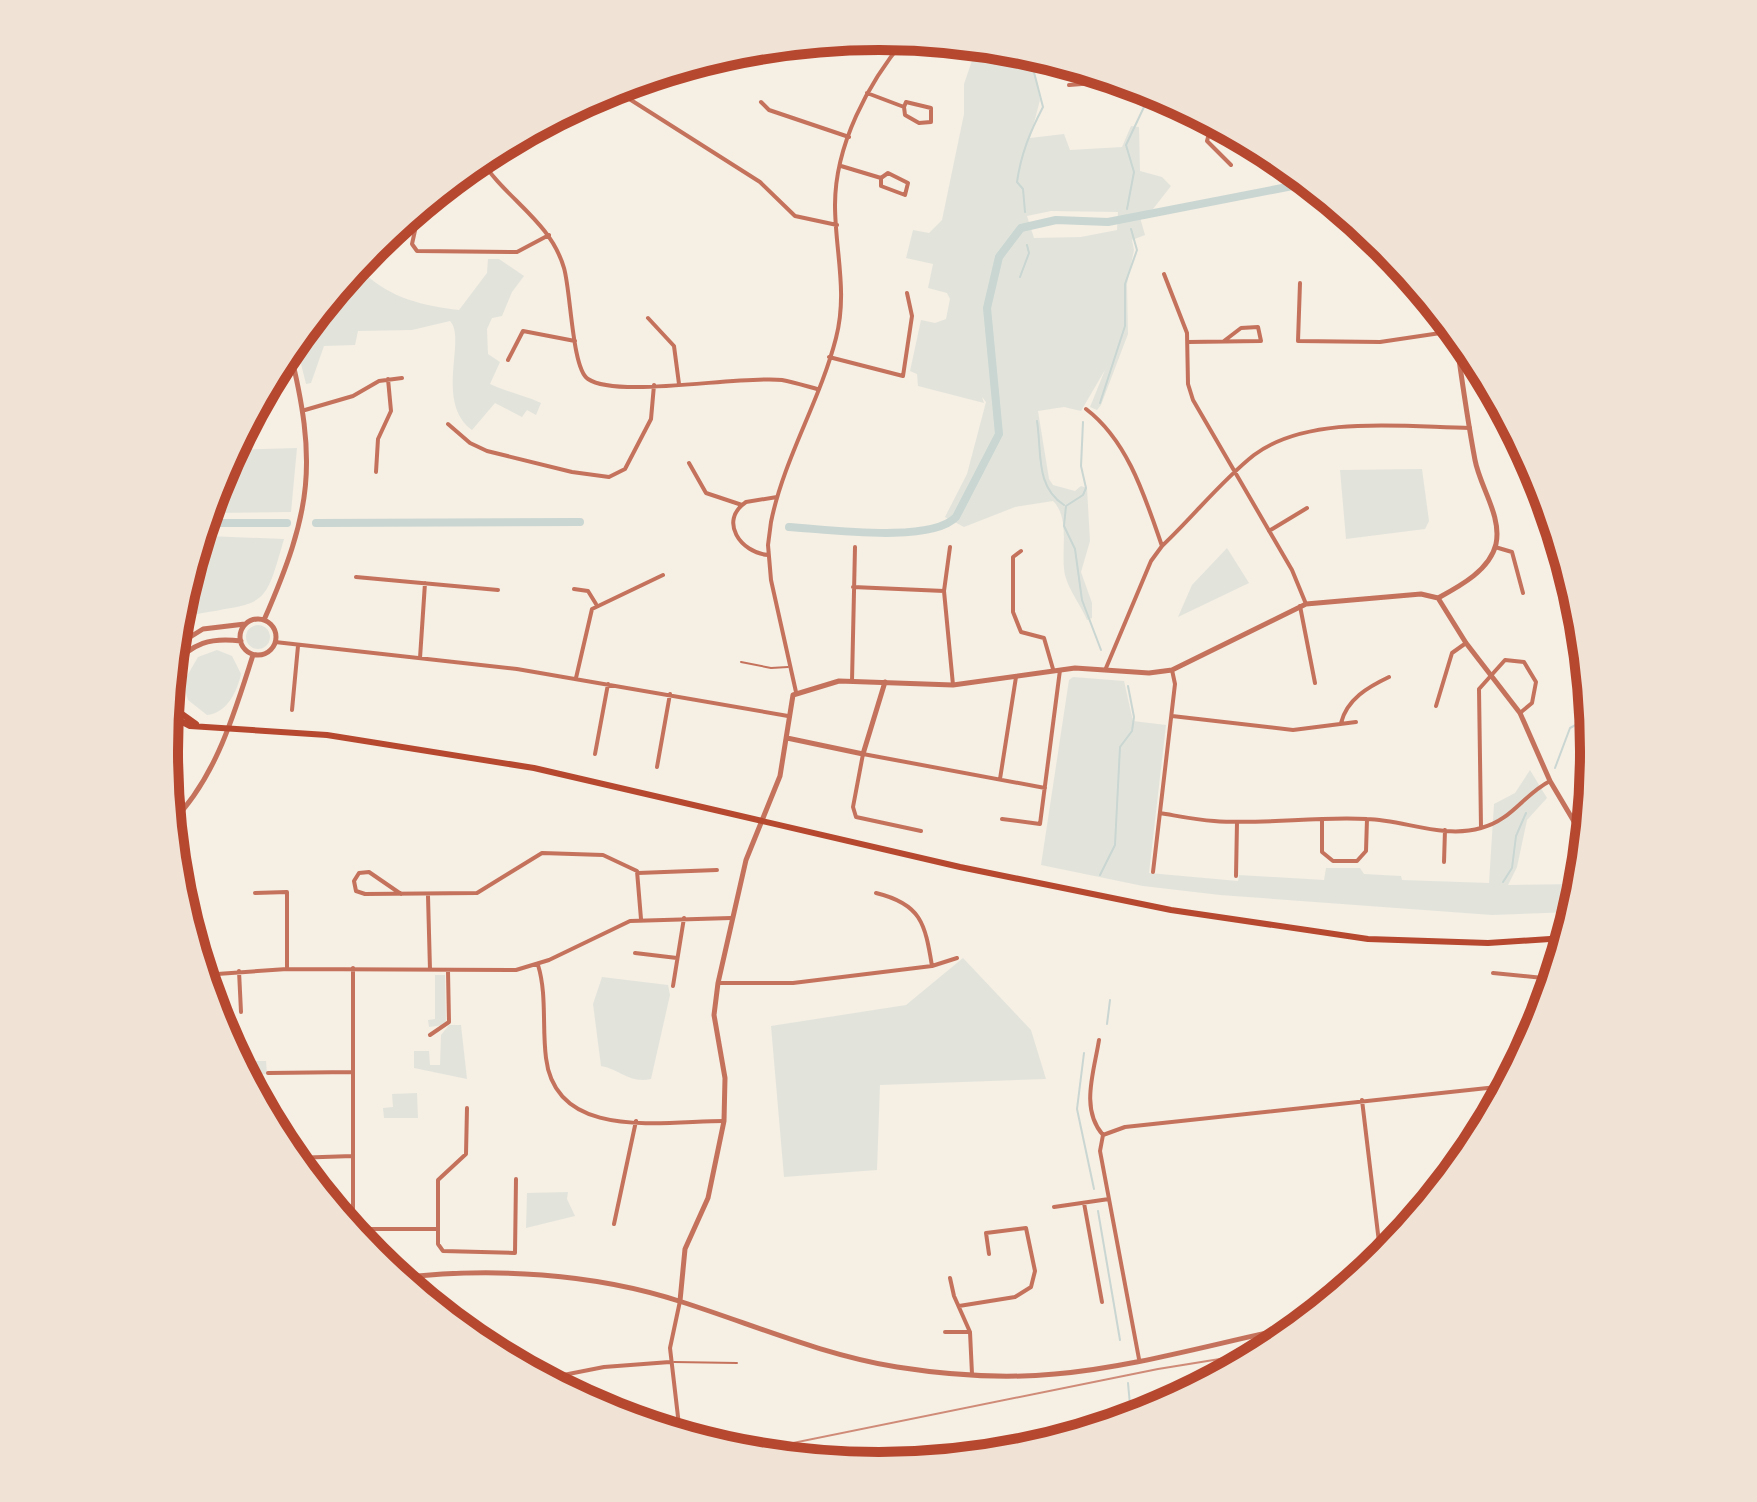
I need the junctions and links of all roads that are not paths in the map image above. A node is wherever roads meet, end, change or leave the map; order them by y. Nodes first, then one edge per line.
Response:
1 (897, 51) edge
2 (1089, 83) edge
3 (1069, 85) dead end
4 (867, 93) junction
5 (626, 97) edge
6 (761, 102) dead end
7 (904, 107) junction
8 (1209, 133) edge
9 (849, 137) junction
10 (1231, 165) dead end
11 (841, 166) junction
12 (489, 168) edge
13 (881, 178) junction
14 (837, 225) junction
15 (416, 226) dead end
16 (549, 235) junction
17 (841, 261) junction
18 (851, 264) dead end
19 (1164, 274) dead end
20 (1300, 283) dead end
21 (907, 293) dead end
22 (648, 318) dead end
23 (1441, 333) edge
24 (575, 341) junction
25 (1224, 341) junction
26 (1188, 342) junction
27 (829, 357) junction
28 (1459, 358) edge
29 (508, 360) dead end
30 (294, 365) edge
31 (388, 378) junction
32 (402, 378) dead end
33 (654, 385) junction
34 (679, 385) junction
35 (817, 389) junction
36 (1086, 409) dead end
37 (305, 410) junction
38 (448, 424) dead end
39 (1470, 428) junction
40 (689, 463) dead end
41 (376, 472) dead end
42 (1235, 473) junction
43 (777, 497) junction
44 (742, 505) junction
45 (1307, 508) dead end
46 (1269, 531) junction
47 (1162, 546) junction
48 (855, 547) dead end
49 (950, 547) dead end
50 (1495, 547) junction
51 (1021, 551) dead end
52 (768, 555) junction
53 (663, 575) dead end
54 (356, 577) dead end
55 (425, 583) junction
56 (853, 587) junction
57 (574, 589) dead end
58 (498, 590) dead end
59 (944, 591) junction
60 (1523, 593) dead end
61 (1438, 598) junction
62 (596, 604) junction
63 (1303, 605) junction
64 (264, 620) junction
65 (245, 624) junction
66 (187, 639) edge
67 (241, 641) junction
68 (275, 642) junction
69 (1466, 643) junction
70 (298, 646) junction
71 (253, 655) junction
72 (184, 656) edge
73 (420, 658) junction
74 (741, 662) dead end
75 (788, 667) junction
76 (1106, 668) junction
77 (1056, 669) junction
78 (1172, 670) junction
79 (1492, 673) junction
80 (1016, 677) junction
81 (1389, 677) dead end
82 (576, 678) junction
83 (852, 681) junction
84 (885, 682) junction
85 (1315, 683) dead end
86 (608, 684) junction
87 (953, 685) junction
88 (796, 692) junction
89 (670, 694) junction
90 (1436, 706) dead end
91 (179, 709) edge
92 (292, 710) dead end
93 (1520, 713) junction
94 (788, 716) junction
95 (1171, 716) junction
96 (179, 721) edge
97 (1356, 722) dead end
98 (1341, 723) junction
99 (209, 728) junction
100 (787, 738) junction
101 (595, 754) dead end
102 (863, 754) junction
103 (657, 767) dead end
104 (1000, 779) junction
105 (1550, 781) junction
106 (1045, 788) junction
107 (180, 812) edge
108 (1160, 813) junction
109 (1322, 818) junction
110 (1002, 819) dead end
111 (1367, 819) junction
112 (1237, 822) junction
113 (1576, 824) edge
114 (1481, 828) junction
115 (1445, 830) junction
116 (921, 831) dead end
117 (1444, 862) dead end
118 (717, 870) dead end
119 (1153, 872) dead end
120 (638, 873) junction
121 (1236, 876) dead end
122 (255, 893) dead end
123 (876, 893) dead end
124 (401, 894) junction
125 (428, 895) junction
126 (684, 918) junction
127 (731, 918) junction
128 (641, 919) junction
129 (1554, 939) edge
130 (635, 953) dead end
131 (677, 958) junction
132 (957, 958) dead end
133 (538, 965) junction
134 (932, 966) junction
135 (353, 968) junction
136 (287, 969) junction
137 (430, 970) junction
138 (448, 970) junction
139 (239, 971) junction
140 (1493, 973) dead end
141 (214, 974) edge
142 (1541, 978) edge
143 (718, 983) junction
144 (673, 986) dead end
145 (241, 1012) dead end
146 (430, 1035) dead end
147 (1099, 1040) dead end
148 (353, 1072) junction
149 (268, 1073) dead end
150 (1494, 1087) edge
151 (1362, 1100) junction
152 (467, 1108) dead end
153 (636, 1120) junction
154 (724, 1121) junction
155 (1103, 1135) junction
156 (353, 1156) junction
157 (308, 1157) edge
158 (516, 1179) dead end
159 (1109, 1199) junction
160 (1084, 1203) junction
161 (1054, 1207) dead end
162 (353, 1215) edge
163 (614, 1224) dead end
164 (438, 1229) junction
165 (368, 1231) edge
166 (1379, 1242) edge
167 (989, 1254) dead end
168 (415, 1277) edge
169 (950, 1278) dead end
170 (680, 1301) junction
171 (1102, 1302) dead end
172 (959, 1306) junction
173 (945, 1332) dead end
174 (970, 1332) junction
175 (1271, 1332) edge
176 (1139, 1359) junction
177 (670, 1362) junction
178 (737, 1363) dead end
179 (972, 1374) junction
180 (560, 1376) edge
181 (678, 1423) edge

1 - 4 street
2 - 3 street
4 - 7 street
4 - 9 street
5 - 14 street
6 - 9 street
7 - 7 street
8 - 10 street
9 - 11 street
11 - 13 street
11 - 14 street
12 - 16 street
13 - 13 street
14 - 17 street
15 - 16 street
16 - 24 street
17 - 18 street
17 - 27 street
19 - 26 street
20 - 23 street
21 - 27 street
22 - 34 street
24 - 29 street
24 - 33 street
25 - 25 street
25 - 26 street
26 - 42 street
27 - 35 street
28 - 39 street
30 - 37 street
31 - 32 street
31 - 37 street
31 - 41 street
33 - 34 street
33 - 38 street
34 - 35 street
35 - 43 street
36 - 47 street
37 - 64 street
39 - 42 street
39 - 50 street
40 - 44 street
42 - 46 street
42 - 47 street
43 - 44 street
43 - 52 street
44 - 52 street
45 - 46 street
46 - 63 street
47 - 76 street
48 - 56 street
49 - 59 street
50 - 60 street
50 - 61 street
51 - 77 street
52 - 75 street
53 - 62 street
54 - 55 street
55 - 58 street
55 - 73 street
56 - 59 street
56 - 83 street
57 - 62 street
59 - 87 street
61 - 63 street
61 - 69 street
62 - 82 street
63 - 78 street
63 - 85 street
64 - 65 street
64 - 68 street
65 - 66 street
65 - 67 street
67 - 71 street
67 - 72 street
68 - 70 street
68 - 71 street
69 - 79 street
69 - 90 street
70 - 73 street
70 - 92 street
71 - 107 street
73 - 82 street
74 - 75 lane
75 - 88 street
76 - 77 street
76 - 78 street
77 - 80 street
77 - 106 street
78 - 95 street
79 - 93 street
79 - 93 street
79 - 114 street
80 - 87 street
80 - 104 street
81 - 98 street
82 - 86 street
83 - 84 street
83 - 88 street
84 - 87 street
84 - 102 street
86 - 89 street
86 - 101 street
88 - 94 street
89 - 94 street
89 - 103 street
91 - 99 main road
93 - 105 street
94 - 100 street
95 - 98 street
95 - 108 street
96 - 99 main road
97 - 98 street
99 - 129 main road
100 - 102 street
100 - 127 street
102 - 104 street
102 - 116 street
104 - 106 street
105 - 113 street
105 - 114 street
106 - 110 street
108 - 112 street
108 - 119 street
109 - 111 street
109 - 111 street
109 - 112 street
111 - 115 street
112 - 121 street
114 - 115 street
115 - 117 street
118 - 120 street
120 - 125 street
120 - 128 street
122 - 136 street
123 - 134 street
124 - 124 street
124 - 125 street
125 - 137 street
126 - 127 street
126 - 128 street
126 - 131 street
127 - 143 street
128 - 133 street
130 - 131 street
131 - 144 street
132 - 134 street
133 - 138 street
133 - 153 street
134 - 143 street
135 - 136 street
135 - 137 street
135 - 148 street
136 - 139 street
137 - 138 street
138 - 146 street
139 - 141 street
139 - 145 street
140 - 142 street
143 - 154 street
147 - 155 street
148 - 149 street
148 - 156 street
150 - 151 street
151 - 155 street
151 - 166 street
152 - 164 street
153 - 154 street
153 - 163 street
154 - 170 street
155 - 159 street
156 - 157 street
156 - 162 street
158 - 164 street
159 - 160 street
159 - 176 street
160 - 161 street
160 - 171 street
164 - 165 street
167 - 172 street
168 - 170 street
169 - 172 street
170 - 177 street
170 - 179 street
172 - 174 street
173 - 174 street
174 - 179 street
175 - 176 street
176 - 179 street
177 - 178 lane
177 - 180 street
177 - 181 street

